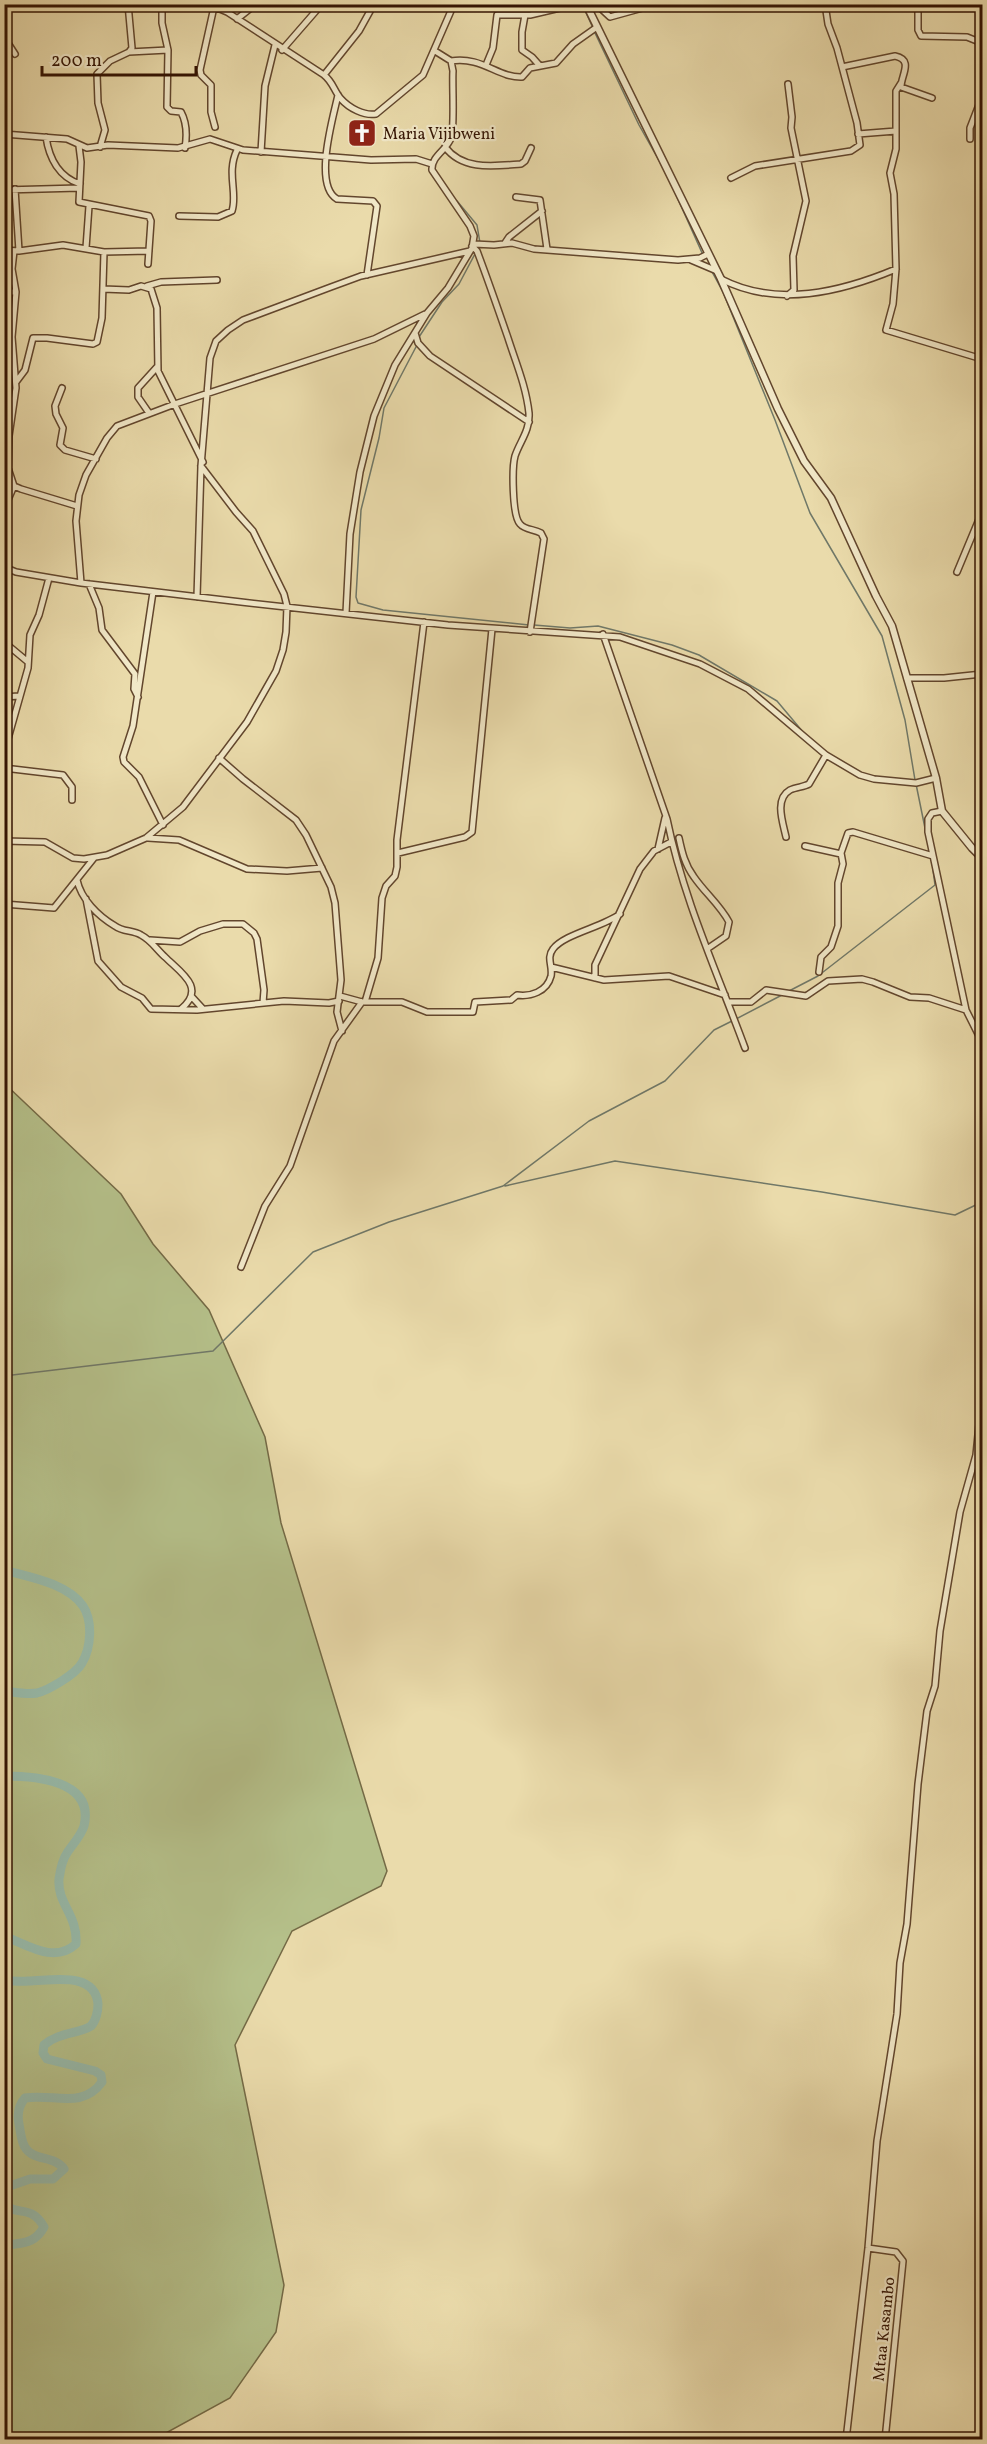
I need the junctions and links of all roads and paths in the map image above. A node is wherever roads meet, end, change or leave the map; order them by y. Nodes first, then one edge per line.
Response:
1 (128, 4) edge
2 (162, 4) edge
3 (256, 4) edge
4 (322, 4) edge
5 (374, 4) edge
6 (454, 4) edge
7 (577, 4) edge
8 (586, 4) edge
9 (597, 4) edge
10 (657, 4) edge
11 (825, 4) edge
12 (918, 4) edge
13 (210, 5) edge
14 (525, 15) junction
15 (237, 18) junction
16 (597, 27) junction
17 (4, 37) edge
18 (982, 43) edge
19 (275, 45) junction
20 (168, 50) junction
21 (282, 50) junction
22 (435, 51) junction
23 (129, 52) junction
24 (15, 54) dead end
25 (451, 61) junction
26 (486, 65) junction
27 (540, 66) junction
28 (842, 67) junction
29 (324, 75) junction
30 (900, 83) junction
31 (788, 84) dead end
32 (338, 95) junction
33 (982, 96) edge
34 (932, 98) dead end
35 (215, 127) dead end
36 (896, 131) junction
37 (4, 134) edge
38 (858, 134) junction
39 (46, 137) junction
40 (970, 139) dead end
41 (79, 146) junction
42 (100, 147) junction
43 (445, 147) junction
44 (531, 147) dead end
45 (185, 148) junction
46 (237, 150) junction
47 (261, 152) junction
48 (326, 156) junction
49 (797, 159) junction
50 (432, 164) junction
51 (731, 178) dead end
52 (80, 186) junction
53 (15, 189) junction
54 (4, 190) edge
55 (516, 197) dead end
56 (89, 206) junction
57 (542, 212) junction
58 (179, 216) dead end
59 (505, 243) junction
60 (472, 247) junction
61 (86, 248) junction
62 (547, 249) junction
63 (4, 250) edge
64 (16, 251) junction
65 (149, 251) junction
66 (104, 252) junction
67 (708, 254) junction
68 (689, 260) junction
69 (148, 264) dead end
70 (896, 269) junction
71 (717, 271) junction
72 (367, 275) junction
73 (721, 279) junction
74 (217, 280) dead end
75 (147, 286) junction
76 (103, 289) junction
77 (4, 292) edge
78 (16, 292) junction
79 (787, 296) junction
80 (427, 313) junction
81 (416, 333) junction
82 (407, 347) junction
83 (423, 350) junction
84 (982, 359) edge
85 (157, 367) junction
86 (16, 382) junction
87 (62, 388) dead end
88 (208, 393) junction
89 (175, 404) junction
90 (149, 413) junction
91 (529, 422) junction
92 (7, 436) edge
93 (96, 459) junction
94 (202, 464) junction
95 (14, 486) junction
96 (77, 506) junction
97 (5, 507) edge
98 (982, 512) edge
99 (4, 567) edge
100 (957, 572) dead end
101 (49, 578) junction
102 (81, 583) junction
103 (89, 584) junction
104 (153, 592) junction
105 (197, 597) junction
106 (287, 606) junction
107 (346, 613) junction
108 (424, 622) junction
109 (492, 629) junction
110 (530, 632) junction
111 (603, 634) junction
112 (4, 642) edge
113 (28, 662) junction
114 (982, 674) edge
115 (907, 678) junction
116 (19, 696) junction
117 (4, 697) edge
118 (138, 698) junction
119 (4, 753) edge
120 (826, 755) junction
121 (219, 758) junction
122 (4, 768) edge
123 (936, 778) junction
124 (72, 800) dead end
125 (942, 811) junction
126 (665, 813) junction
127 (163, 825) junction
128 (146, 837) junction
129 (786, 837) dead end
130 (679, 838) dead end
131 (4, 841) edge
132 (671, 842) junction
133 (805, 846) dead end
134 (658, 849) junction
135 (398, 853) junction
136 (841, 854) junction
137 (933, 856) junction
138 (94, 858) junction
139 (982, 858) edge
140 (322, 868) junction
141 (77, 880) junction
142 (86, 899) junction
143 (4, 904) edge
144 (620, 914) junction
145 (149, 940) junction
146 (707, 949) junction
147 (551, 967) junction
148 (819, 972) dead end
149 (595, 978) junction
150 (725, 995) junction
151 (191, 996) junction
152 (339, 998) junction
153 (364, 1002) junction
154 (728, 1002) junction
155 (263, 1003) junction
156 (181, 1009) junction
157 (203, 1009) junction
158 (966, 1010) junction
159 (342, 1031) junction
160 (982, 1041) edge
161 (745, 1048) dead end
162 (241, 1267) dead end
163 (982, 1395) edge
164 (868, 2248) junction
165 (846, 2439) edge
166 (885, 2439) edge

1 - 23 street
2 - 20 street
3 - 15 street
4 - 21 street
5 - 29 street
6 - 22 street
7 - 14 street
8 - 16 street
9 - 10 street
11 - 28 street
12 - 18 street
13 - 15 street
13 - 35 street
14 - 26 street
14 - 27 street
15 - 19 street
16 - 27 street
16 - 67 street
17 - 24 street
19 - 21 street
19 - 47 street
20 - 23 street
20 - 45 street
21 - 29 street
22 - 25 street
22 - 32 street
23 - 42 street
25 - 26 street
25 - 43 street
26 - 27 street
28 - 30 street
28 - 38 street
29 - 32 street
30 - 34 street
30 - 36 street
31 - 49 street
32 - 48 street
33 - 40 street
36 - 38 street
36 - 70 street
37 - 39 street
38 - 49 street
39 - 41 street
39 - 52 street
41 - 42 street
41 - 52 street
42 - 45 street
43 - 44 street
43 - 50 street
45 - 46 street
46 - 47 street
46 - 58 street
47 - 48 street
48 - 50 street
48 - 72 street
49 - 51 street
49 - 79 street
50 - 60 street
52 - 53 street
52 - 56 street
53 - 54 street
53 - 64 street
55 - 57 street
56 - 61 street
56 - 65 street
57 - 59 street
57 - 62 street
59 - 60 street
59 - 62 street
60 - 72 street
60 - 80 street
60 - 91 street
61 - 64 street
61 - 66 street
62 - 68 street
63 - 64 street
64 - 78 street
65 - 66 street
65 - 69 street
66 - 76 street
67 - 68 street
67 - 71 street
68 - 71 street
70 - 79 street
70 - 84 street
71 - 73 street
72 - 88 street
73 - 79 street
73 - 115 street
74 - 75 street
75 - 76 street
75 - 85 street
76 - 86 street
77 - 78 street
78 - 86 street
80 - 81 street
80 - 88 street
81 - 82 street
81 - 83 street
82 - 83 street
82 - 107 street
83 - 91 street
85 - 89 street
85 - 90 street
86 - 92 street
87 - 93 street
88 - 89 street
88 - 94 street
89 - 90 street
89 - 94 street
90 - 93 street
91 - 110 street
92 - 95 street
93 - 96 street
94 - 105 street
94 - 106 street
95 - 96 street
95 - 97 street
96 - 102 street
98 - 100 street
99 - 101 street
101 - 102 street
101 - 113 street
102 - 103 street
103 - 104 street
103 - 118 street
104 - 105 street
104 - 118 street
105 - 106 street
106 - 107 street
106 - 121 street
107 - 108 street
108 - 109 street
108 - 135 street
109 - 110 street
109 - 135 street
110 - 111 street
111 - 120 street
111 - 126 street
112 - 113 street
113 - 116 street
114 - 115 street
115 - 123 street
116 - 117 street
116 - 119 street
118 - 127 street
120 - 123 street
120 - 129 street
121 - 127 street
121 - 140 street
122 - 124 street
123 - 125 street
125 - 137 street
125 - 139 street
126 - 132 street
126 - 134 street
127 - 128 street
128 - 138 street
128 - 140 street
130 - 146 street
131 - 138 street
132 - 134 street
132 - 146 street
133 - 136 street
134 - 144 street
135 - 153 street
136 - 137 street
136 - 148 street
137 - 158 street
138 - 141 street
140 - 152 street
141 - 142 street
141 - 143 street
142 - 145 street
142 - 156 street
144 - 147 street
144 - 149 street
145 - 151 street
145 - 155 street
146 - 150 street
147 - 149 street
147 - 153 street
149 - 150 street
150 - 154 street
151 - 156 street
151 - 157 street
152 - 153 street
152 - 155 street
152 - 159 street
153 - 159 street
154 - 158 street
154 - 161 street
155 - 157 street
156 - 157 street
158 - 160 street
159 - 162 street
163 - 164 street
164 - 165 street
164 - 166 street, Mtaa Kasambo

